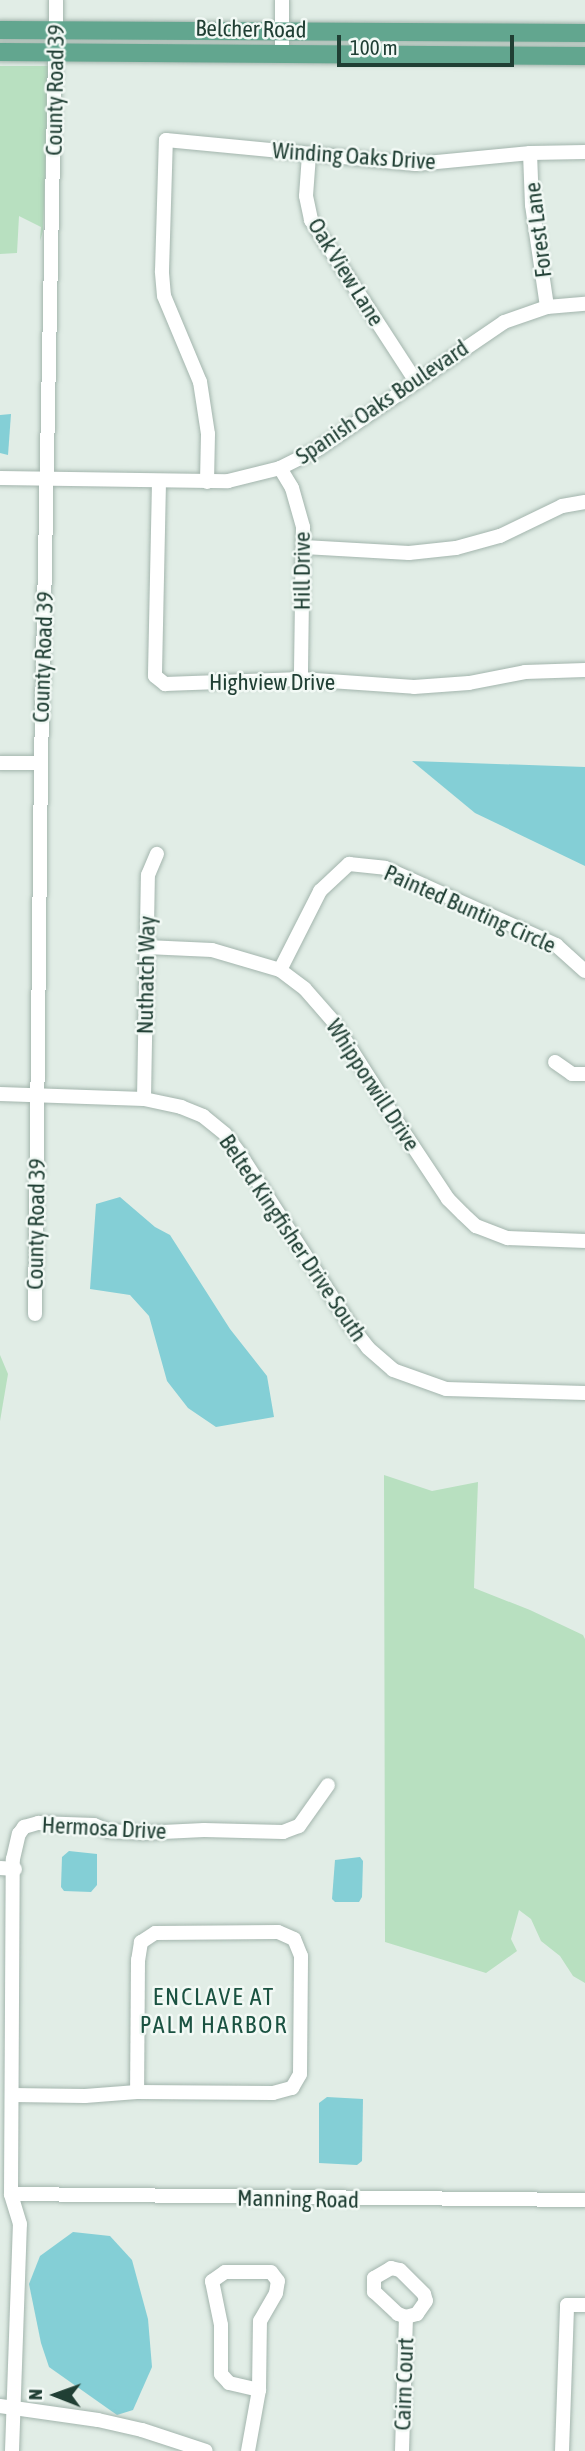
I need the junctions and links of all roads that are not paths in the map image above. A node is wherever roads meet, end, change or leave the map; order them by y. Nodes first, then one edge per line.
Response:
1 (56, 0) edge
2 (282, 0) edge
3 (0, 30) edge
4 (56, 30) junction
5 (282, 32) junction
6 (585, 33) edge
7 (0, 52) edge
8 (56, 52) junction
9 (282, 54) junction
10 (585, 56) edge
11 (585, 152) edge
12 (530, 153) junction
13 (309, 155) junction
14 (585, 304) edge
15 (547, 307) junction
16 (415, 380) junction
17 (280, 468) junction
18 (0, 478) edge
19 (48, 479) junction
20 (159, 482) junction
21 (207, 482) junction
22 (585, 502) edge
23 (304, 547) junction
24 (585, 670) edge
25 (301, 679) junction
26 (0, 763) edge
27 (41, 763) junction
28 (157, 854) dead end
29 (146, 947) junction
30 (280, 970) junction
31 (585, 971) edge
32 (555, 1062) dead end
33 (585, 1074) edge
34 (38, 1093) junction
35 (0, 1094) edge
36 (144, 1098) junction
37 (585, 1241) edge
38 (34, 1314) dead end
39 (585, 1393) edge
40 (328, 1786) dead end
41 (0, 1868) edge
42 (15, 1869) junction
43 (137, 2092) junction
44 (12, 2095) junction
45 (10, 2194) junction
46 (585, 2200) edge
47 (585, 2305) edge
48 (406, 2317) dead end
49 (260, 2390) junction
50 (7, 2406) edge
51 (12, 2451) edge
52 (206, 2451) edge
53 (248, 2451) edge
54 (402, 2451) edge
55 (562, 2451) edge

1 - 4 street, County Road 39
2 - 5 street
3 - 4 main road, Belcher Road
4 - 5 main road, Belcher Road
4 - 8 street, County Road 39
5 - 6 main road, Belcher Road
5 - 9 street
7 - 8 main road, Belcher Road
8 - 9 main road, Belcher Road
8 - 19 street, County Road 39
9 - 10 main road, Belcher Road
11 - 12 street, Winding Oaks Drive
12 - 13 street, Winding Oaks Drive
12 - 15 street, Forest Lane
13 - 16 street, Oak View Lane
13 - 21 street, Winding Oaks Drive
14 - 15 street, Spanish Oaks Boulevard
15 - 16 street, Spanish Oaks Boulevard
16 - 17 street, Spanish Oaks Boulevard
17 - 21 street, Spanish Oaks Boulevard
17 - 23 street, Hill Drive
18 - 19 street, Spanish Oaks Boulevard
19 - 20 street, Spanish Oaks Boulevard
19 - 27 street, County Road 39
20 - 21 street, Spanish Oaks Boulevard
20 - 25 street, Highview Drive
22 - 23 street
23 - 25 street, Hill Drive
24 - 25 street, Highview Drive
26 - 27 street
27 - 34 street, County Road 39
28 - 29 street, Nuthatch Way
29 - 30 street, Whipporwill Drive
29 - 36 street, Nuthatch Way
30 - 31 street, Painted Bunting Circle
30 - 37 street, Whipporwill Drive
32 - 33 street
34 - 35 street, Belted Kingfisher Drive South
34 - 36 street, Belted Kingfisher Drive South
34 - 38 street, County Road 39
36 - 39 street, Belted Kingfisher Drive South
40 - 42 street, Hermosa Drive
41 - 42 street
42 - 44 street, Hermosa Drive
43 - 43 street
43 - 44 street
44 - 45 street, Hermosa Drive
45 - 46 street, Manning Road
45 - 50 street, Hermosa Drive
47 - 55 street
48 - 54 street, Cairn Court
49 - 49 street
49 - 53 street
50 - 51 street, Hermosa Drive
50 - 52 street

